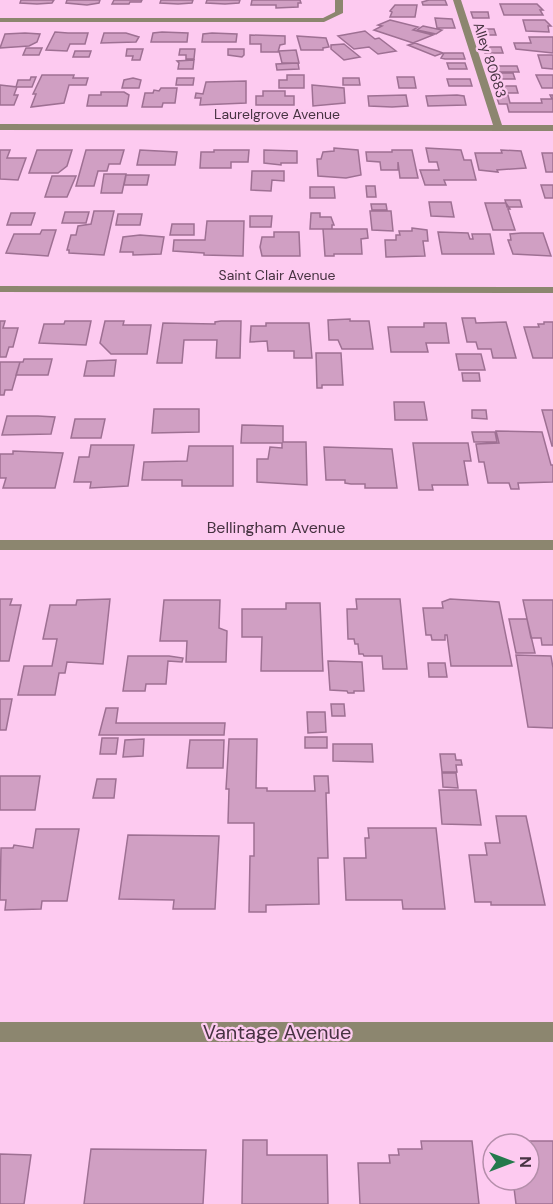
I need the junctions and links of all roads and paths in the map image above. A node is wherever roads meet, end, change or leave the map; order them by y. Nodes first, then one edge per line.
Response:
1 (339, 0) edge
2 (457, 0) edge
3 (0, 20) edge
4 (0, 127) edge
5 (498, 128) junction
6 (553, 128) edge
7 (0, 289) edge
8 (553, 290) edge
9 (0, 545) edge
10 (553, 545) edge
11 (0, 1032) edge
12 (553, 1032) edge

1 - 3 street
2 - 5 street, Alley 80683
4 - 5 street, Laurelgrove Avenue
5 - 6 street, Laurelgrove Avenue
7 - 8 street, Saint Clair Avenue
9 - 10 street, Bellingham Avenue
11 - 12 street, Vantage Avenue

